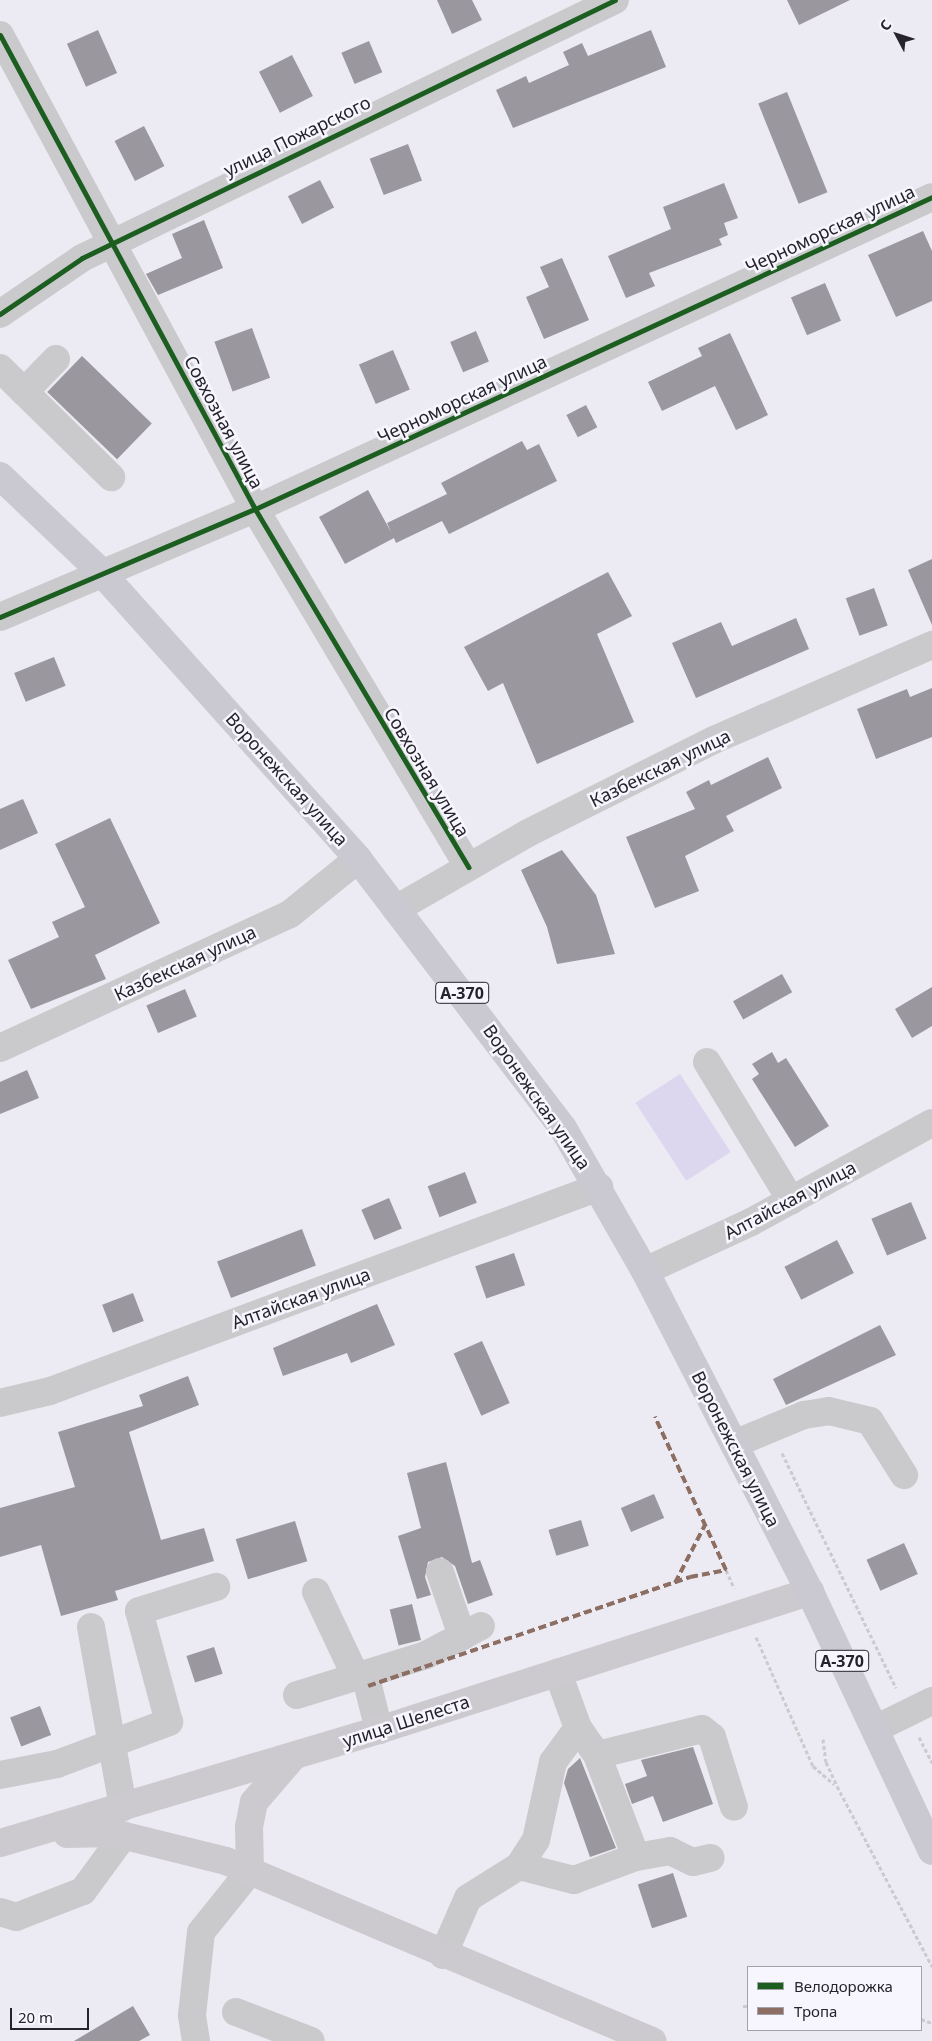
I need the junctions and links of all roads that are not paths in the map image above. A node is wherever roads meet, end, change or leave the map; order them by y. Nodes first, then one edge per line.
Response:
1 (615, 0) edge
2 (0, 35) edge
3 (932, 197) edge
4 (112, 243) junction
5 (0, 314) edge
6 (56, 359) dead end
7 (0, 368) edge
8 (24, 392) junction
9 (0, 476) edge
10 (111, 477) dead end
11 (255, 509) junction
12 (100, 571) junction
13 (0, 617) edge
14 (932, 645) edge
15 (358, 859) junction
16 (468, 866) junction
17 (396, 909) junction
18 (0, 1048) edge
19 (707, 1062) dead end
20 (932, 1123) edge
21 (600, 1187) junction
22 (791, 1200) junction
23 (645, 1272) junction
24 (0, 1403) edge
25 (734, 1444) junction
26 (904, 1475) dead end
27 (440, 1572) dead end
28 (216, 1587) dead end
29 (316, 1592) dead end
30 (810, 1592) junction
31 (92, 1627) dead end
32 (558, 1673) junction
33 (360, 1676) junction
34 (297, 1695) dead end
35 (932, 1700) edge
36 (578, 1728) junction
37 (875, 1729) junction
38 (379, 1730) junction
39 (114, 1742) junction
40 (597, 1754) junction
41 (294, 1756) junction
42 (0, 1775) edge
43 (124, 1807) junction
44 (734, 1807) dead end
45 (124, 1835) junction
46 (0, 1843) edge
47 (932, 1851) edge
48 (636, 1857) junction
49 (711, 1858) dead end
50 (519, 1866) junction
51 (250, 1870) junction
52 (0, 1912) edge
53 (443, 1955) junction
54 (236, 2012) dead end
55 (196, 2041) edge
56 (311, 2041) edge
57 (653, 2041) edge

1 - 4 street, улица Пожарского
2 - 4 street, Совхозная улица
3 - 11 street, Черноморская улица
4 - 5 street, улица Пожарского
4 - 11 street, Совхозная улица
6 - 8 street
7 - 8 street
8 - 10 street
9 - 12 highway, Воронежская улица / А-370
11 - 12 street, Черноморская улица
11 - 16 street, Совхозная улица
12 - 13 street, Черноморская улица
12 - 15 highway, Воронежская улица / А-370
14 - 16 street, Казбекская улица
15 - 17 highway, Воронежская улица / А-370
15 - 18 street, Казбекская улица
16 - 17 street, Казбекская улица
17 - 21 highway, Воронежская улица / А-370
19 - 22 street
20 - 22 street, Алтайская улица
21 - 23 highway, Воронежская улица / А-370
21 - 24 street, Алтайская улица
22 - 23 street, Алтайская улица
23 - 25 highway, Воронежская улица / А-370
25 - 26 street
25 - 30 highway, Воронежская улица / А-370
27 - 33 street
28 - 39 street
29 - 33 street
30 - 32 main road, улица Шелеста
30 - 37 highway, Воронежская улица / А-370
31 - 39 street
32 - 36 street
32 - 38 main road, улица Шелеста
33 - 34 street
33 - 38 street
35 - 37 street
36 - 40 street
36 - 50 street
37 - 47 highway, Воронежская улица / А-370
38 - 41 main road, улица Шелеста
39 - 42 street
39 - 43 street
40 - 44 street
40 - 48 street
41 - 43 main road, улица Шелеста
41 - 51 main road
43 - 46 main road, улица Шелеста
45 - 46 main road, улица Шелеста
45 - 51 main road, улица Шелеста
45 - 52 street
48 - 49 street
48 - 50 street
50 - 53 street
51 - 53 main road, улица Шелеста
51 - 55 street
53 - 57 main road, улица Шелеста
54 - 56 street

